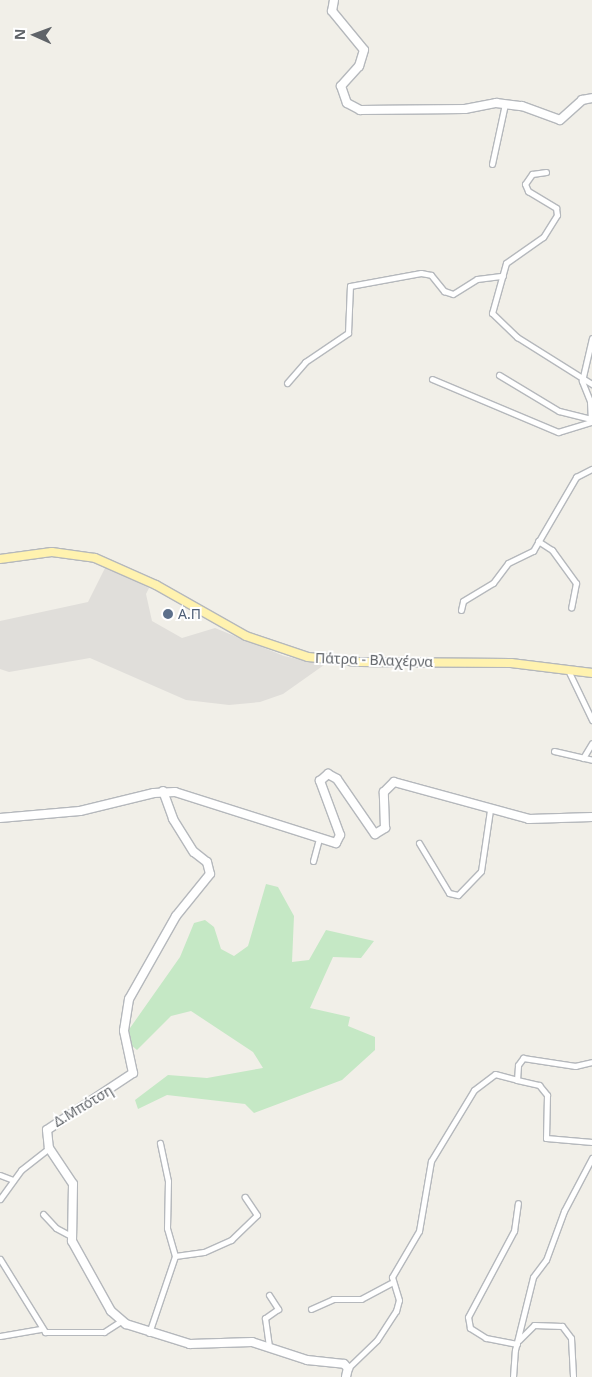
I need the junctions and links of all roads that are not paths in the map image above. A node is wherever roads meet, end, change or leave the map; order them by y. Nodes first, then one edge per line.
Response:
1 (334, 0) edge
2 (592, 98) edge
3 (505, 104) junction
4 (492, 164) dead end
5 (546, 172) dead end
6 (503, 276) junction
7 (592, 338) edge
8 (499, 375) dead end
9 (432, 379) dead end
10 (582, 381) junction
11 (287, 383) dead end
12 (592, 384) edge
13 (591, 421) edge
14 (592, 469) edge
15 (538, 542) junction
16 (0, 559) edge
17 (571, 608) dead end
18 (461, 610) dead end
19 (567, 668) junction
20 (592, 673) edge
21 (592, 720) edge
22 (592, 743) edge
23 (554, 752) dead end
24 (583, 758) junction
25 (592, 760) edge
26 (162, 791) junction
27 (490, 810) junction
28 (592, 817) edge
29 (0, 818) edge
30 (319, 838) junction
31 (419, 843) dead end
32 (313, 861) dead end
33 (592, 1062) edge
34 (518, 1080) junction
35 (592, 1142) edge
36 (160, 1143) dead end
37 (49, 1148) junction
38 (592, 1160) edge
39 (0, 1175) edge
40 (14, 1180) junction
41 (245, 1197) dead end
42 (0, 1199) edge
43 (518, 1203) dead end
44 (43, 1214) dead end
45 (71, 1236) junction
46 (175, 1256) junction
47 (0, 1259) edge
48 (391, 1283) junction
49 (269, 1295) dead end
50 (311, 1309) dead end
51 (121, 1321) junction
52 (40, 1329) junction
53 (149, 1333) junction
54 (0, 1336) edge
55 (517, 1343) junction
56 (269, 1347) junction
57 (348, 1368) junction
58 (346, 1377) edge
59 (513, 1377) edge
60 (572, 1377) edge

1 - 3 street
2 - 3 street
3 - 4 street
5 - 6 street
6 - 10 street
6 - 11 street
7 - 10 street
8 - 13 street
9 - 13 street
10 - 12 street
10 - 13 street
14 - 15 street
15 - 17 street
15 - 18 street
16 - 19 main road, Πάτρα - Βλαχέρνα
19 - 20 main road, Πάτρα - Βλαχέρνα
19 - 21 street
22 - 24 street
23 - 24 street
24 - 25 street
26 - 29 street
26 - 30 street
26 - 37 street, Δ.Μπότση
27 - 28 street
27 - 30 street
27 - 31 street
30 - 32 street
33 - 34 street
34 - 35 street
34 - 48 street
36 - 46 street
37 - 40 street
37 - 45 street, Δ.Μπότση
38 - 55 street
39 - 40 street
40 - 42 street
41 - 46 street
43 - 55 street
44 - 45 street
45 - 51 street, Δ.Μπότση
46 - 53 street
47 - 52 street
48 - 50 street
48 - 57 street
49 - 56 street
51 - 52 street
51 - 53 street, Δ.Μπότση
52 - 54 street
53 - 56 street, Δ.Μπότση
55 - 59 street
55 - 60 street
56 - 57 street, Δ.Μπότση
57 - 58 street

